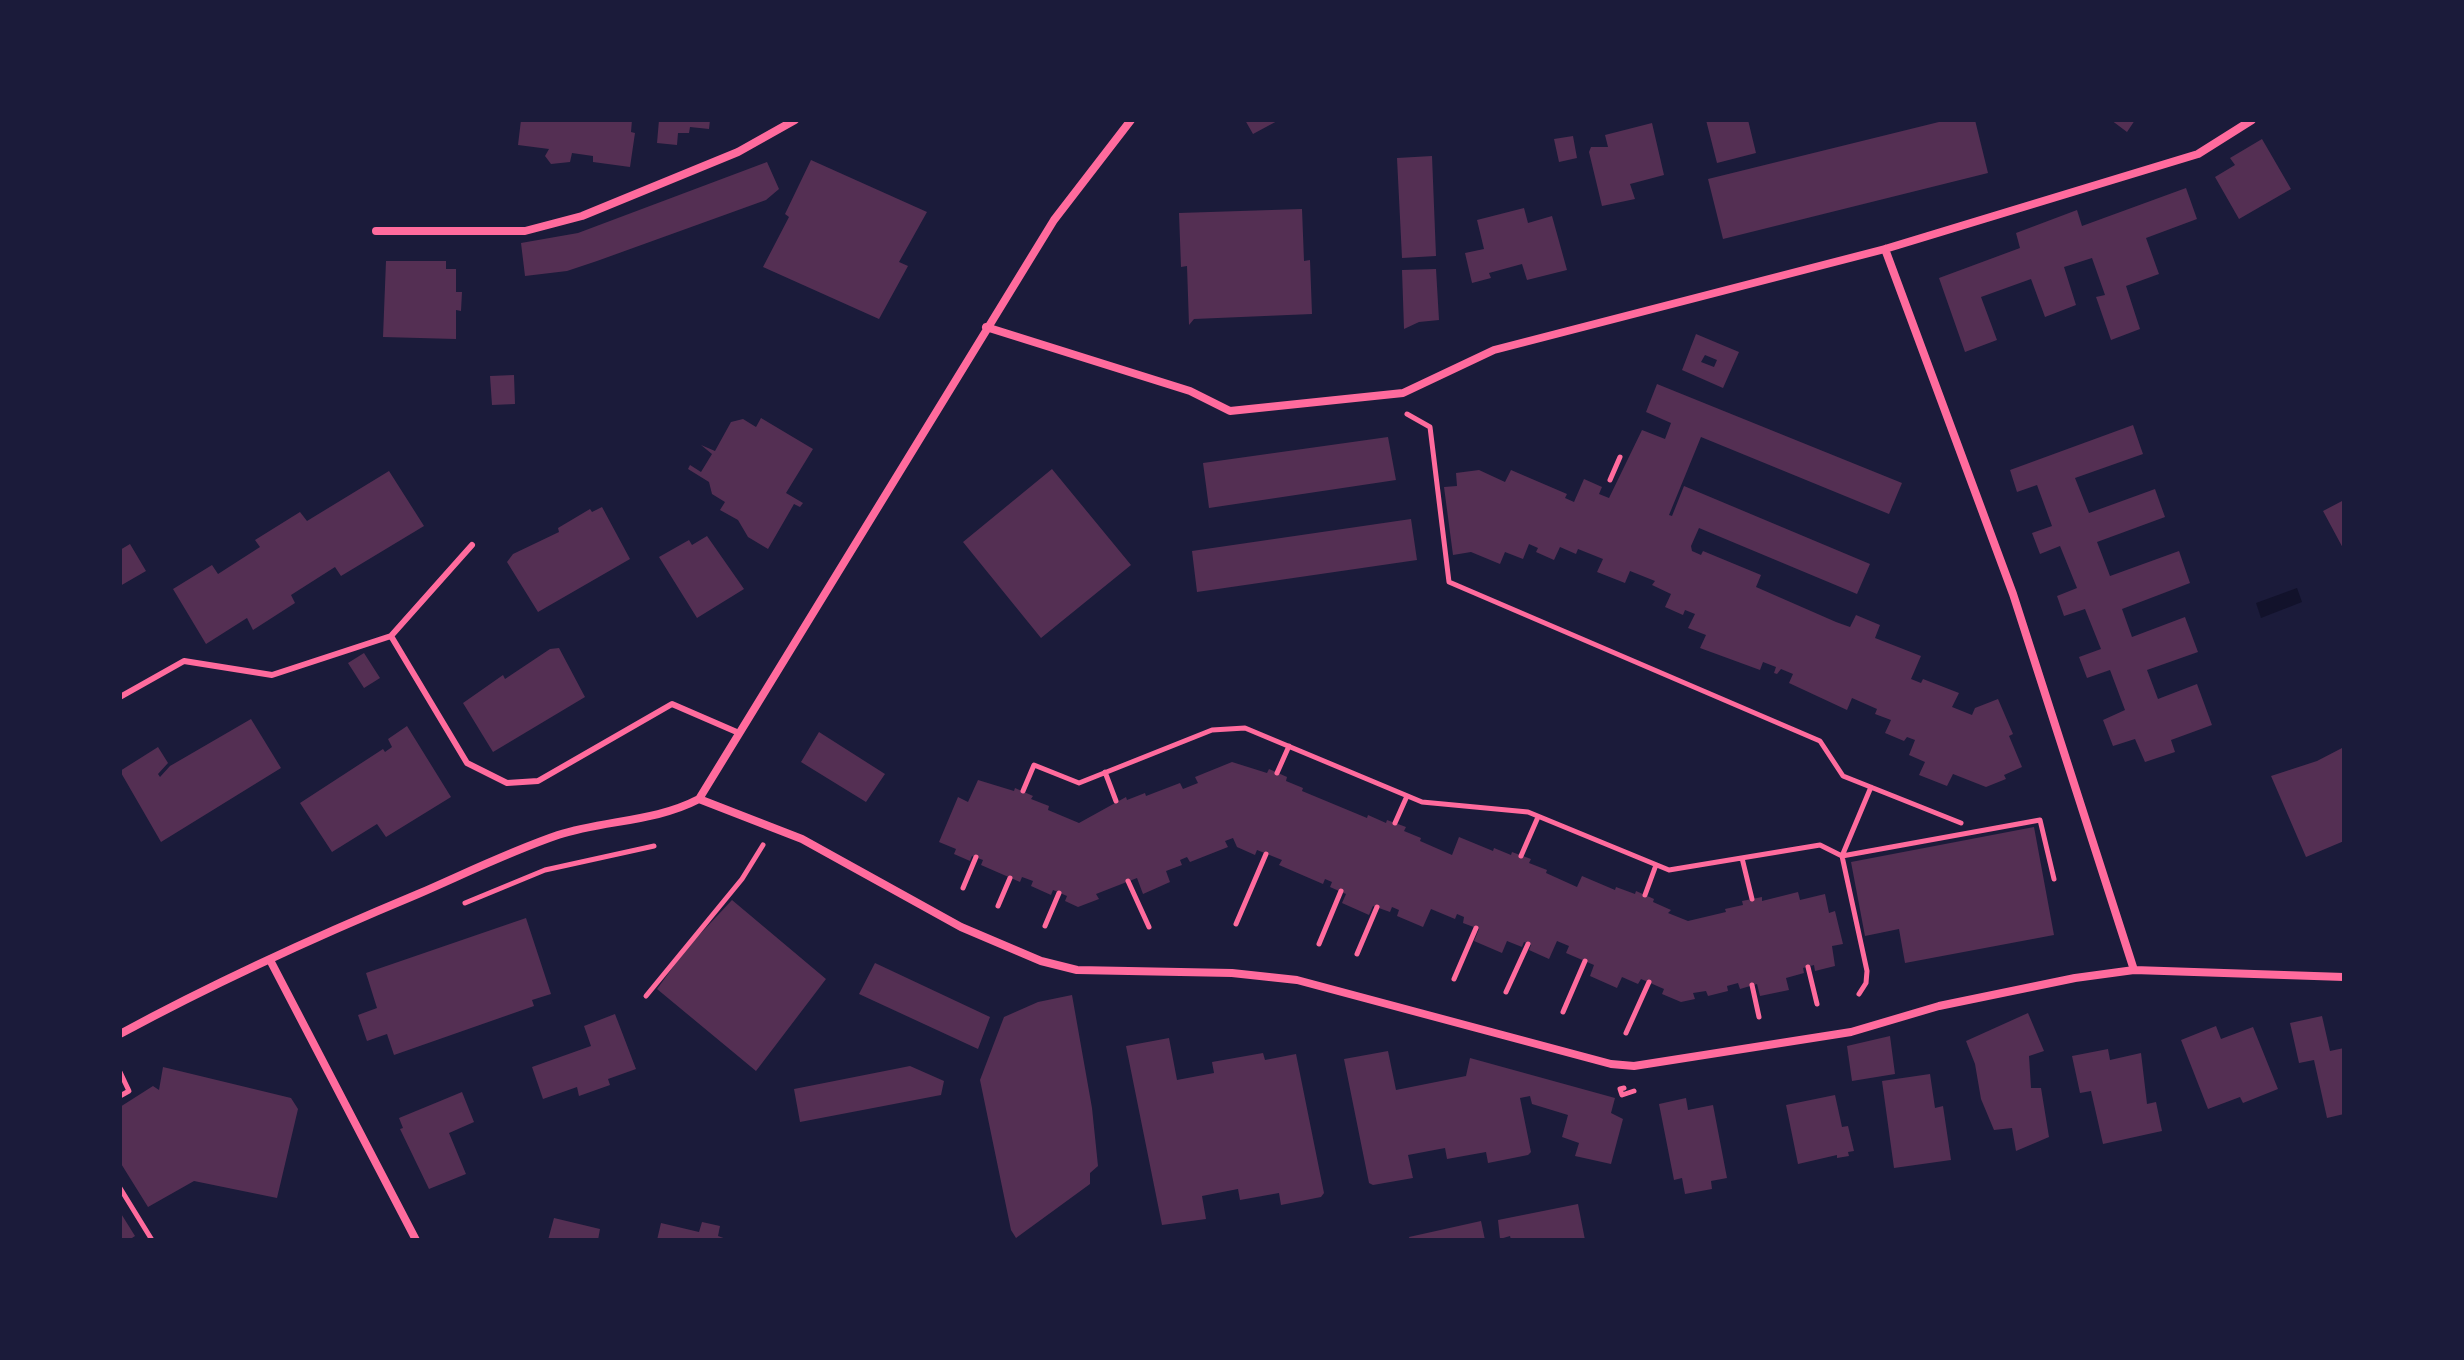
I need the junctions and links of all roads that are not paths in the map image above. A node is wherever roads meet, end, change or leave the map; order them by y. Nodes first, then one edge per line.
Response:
1 (795, 120) edge
2 (1131, 120) edge
3 (2252, 120) edge
4 (376, 231) dead end
5 (1885, 249) junction
6 (986, 327) junction
7 (472, 545) dead end
8 (391, 636) junction
9 (120, 697) edge
10 (739, 733) junction
11 (699, 799) junction
12 (270, 960) junction
13 (2134, 970) junction
14 (2344, 977) edge
15 (120, 1034) edge
16 (416, 1240) edge

1 - 4 street
2 - 6 street
3 - 5 street
5 - 6 street
5 - 13 street
6 - 10 street
7 - 8 lane
8 - 9 lane
8 - 10 lane
10 - 11 street
11 - 12 street
11 - 13 street
12 - 15 street
12 - 16 street
13 - 14 street

